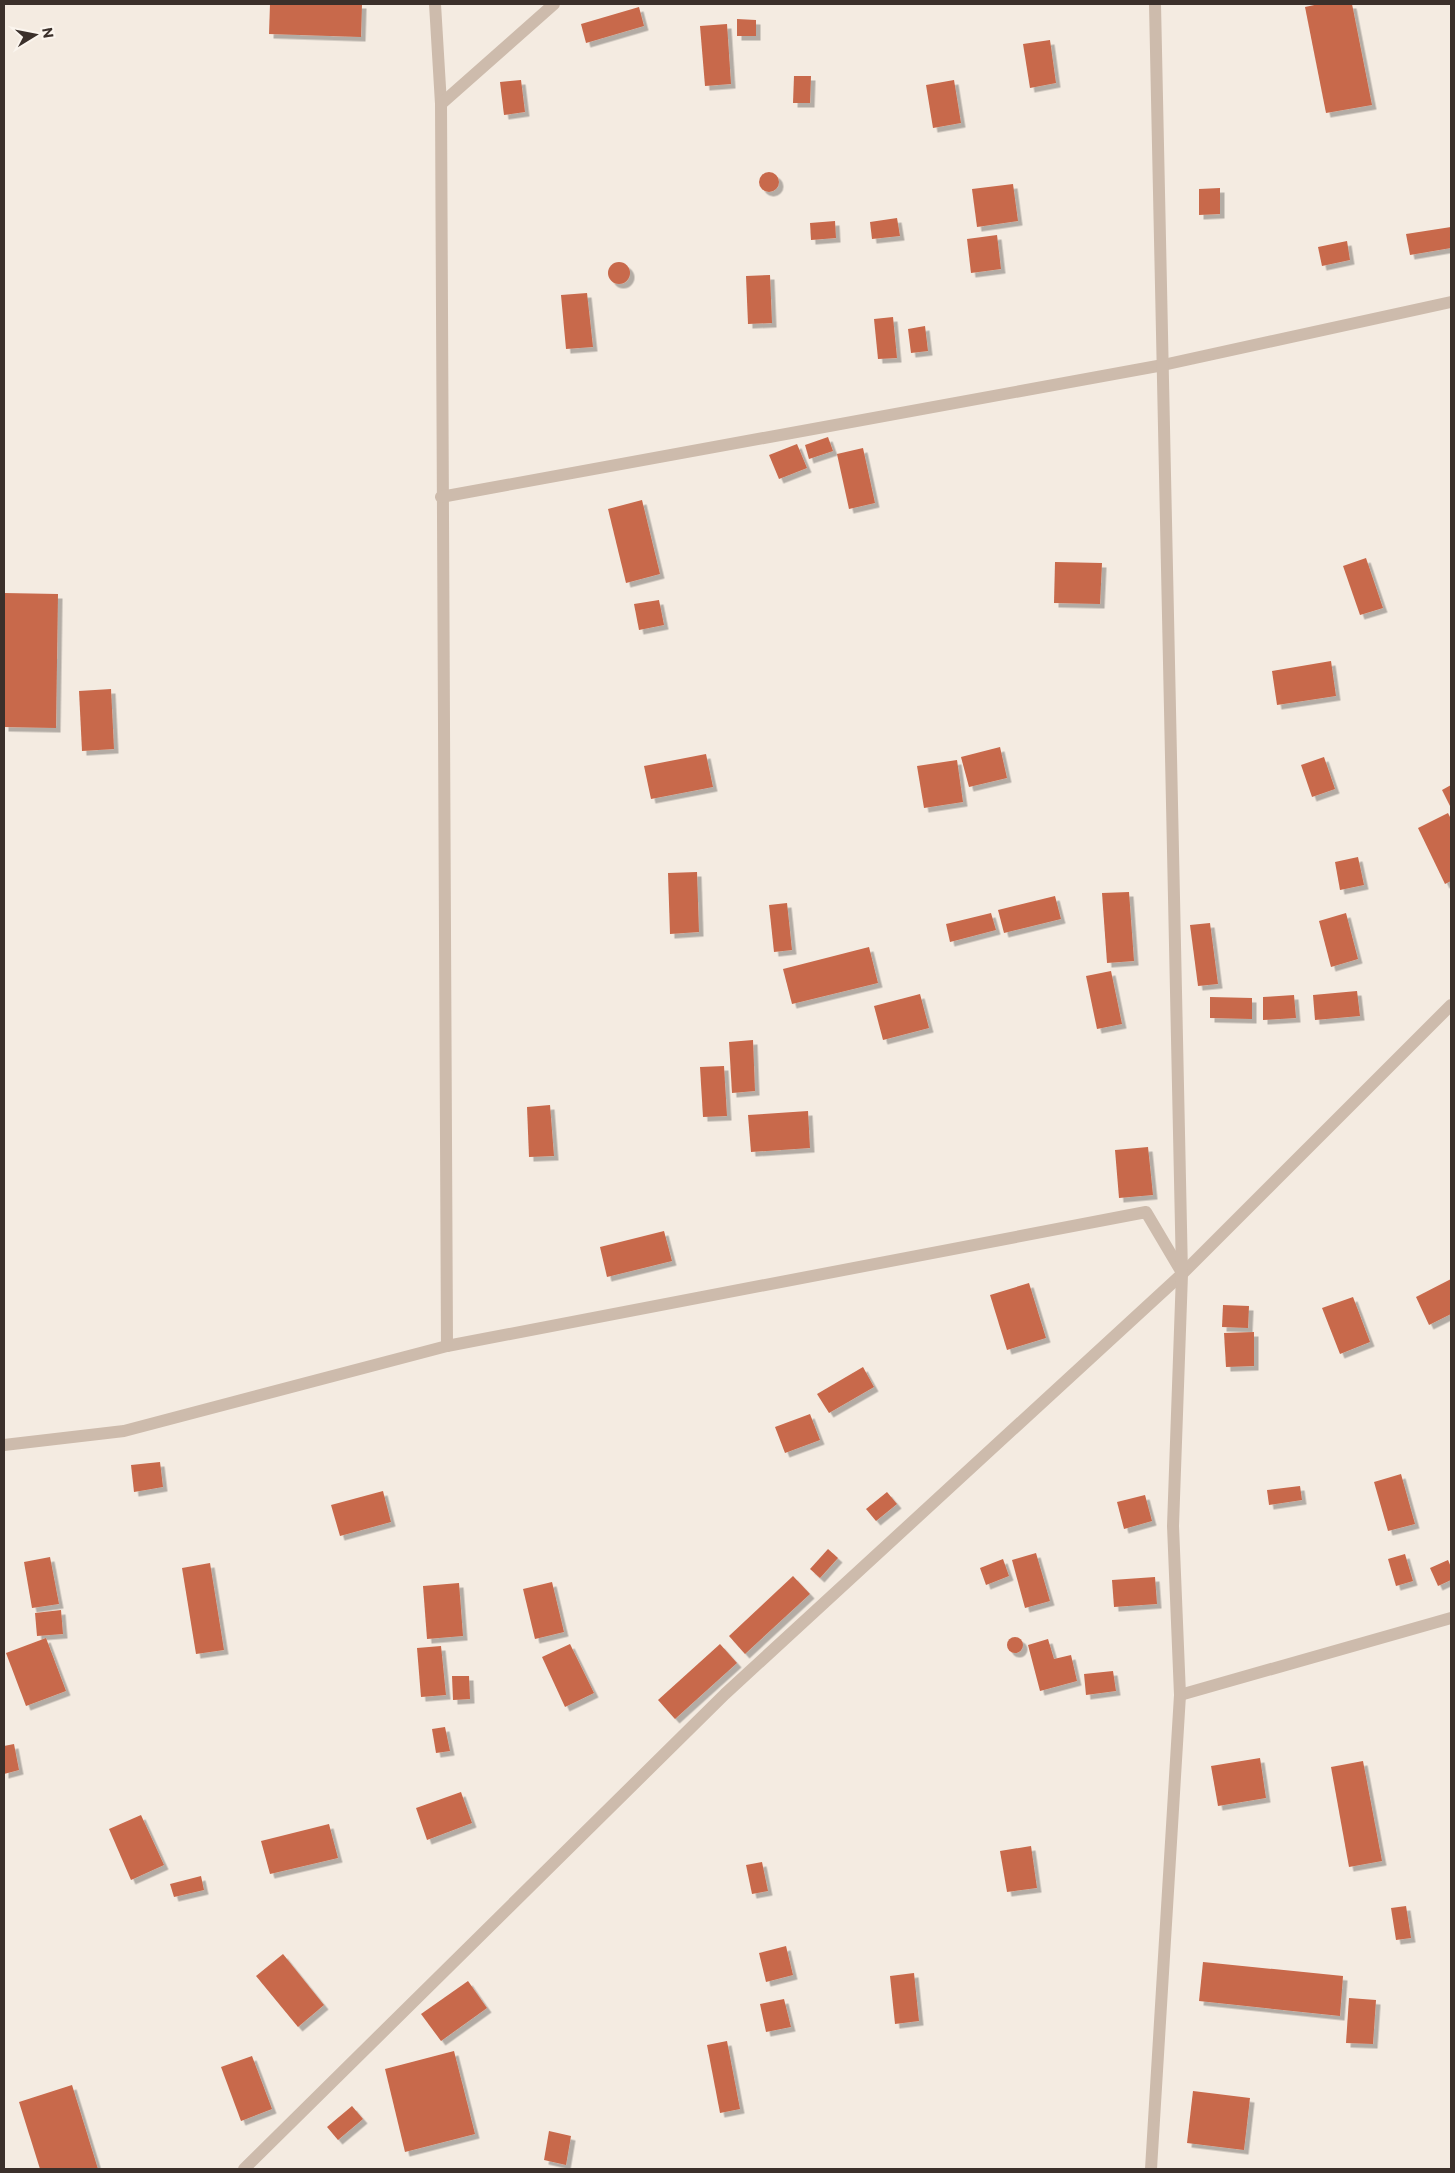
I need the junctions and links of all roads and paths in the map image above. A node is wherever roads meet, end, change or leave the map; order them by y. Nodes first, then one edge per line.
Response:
1 (435, 4) edge
2 (554, 4) edge
3 (1155, 4) edge
4 (441, 104) junction
5 (1451, 302) edge
6 (1163, 365) junction
7 (441, 497) junction
8 (1451, 1005) edge
9 (1182, 1274) junction
10 (447, 1346) junction
11 (4, 1445) edge
12 (1451, 1618) edge
13 (1180, 1695) junction
14 (244, 2169) edge
15 (1151, 2169) edge

1 - 4 street
2 - 4 street
3 - 6 street
4 - 7 street
5 - 6 street
6 - 7 street
6 - 9 street
7 - 10 street
8 - 9 street
9 - 10 street
9 - 13 street
9 - 14 street
10 - 11 street
12 - 13 street
13 - 15 street

